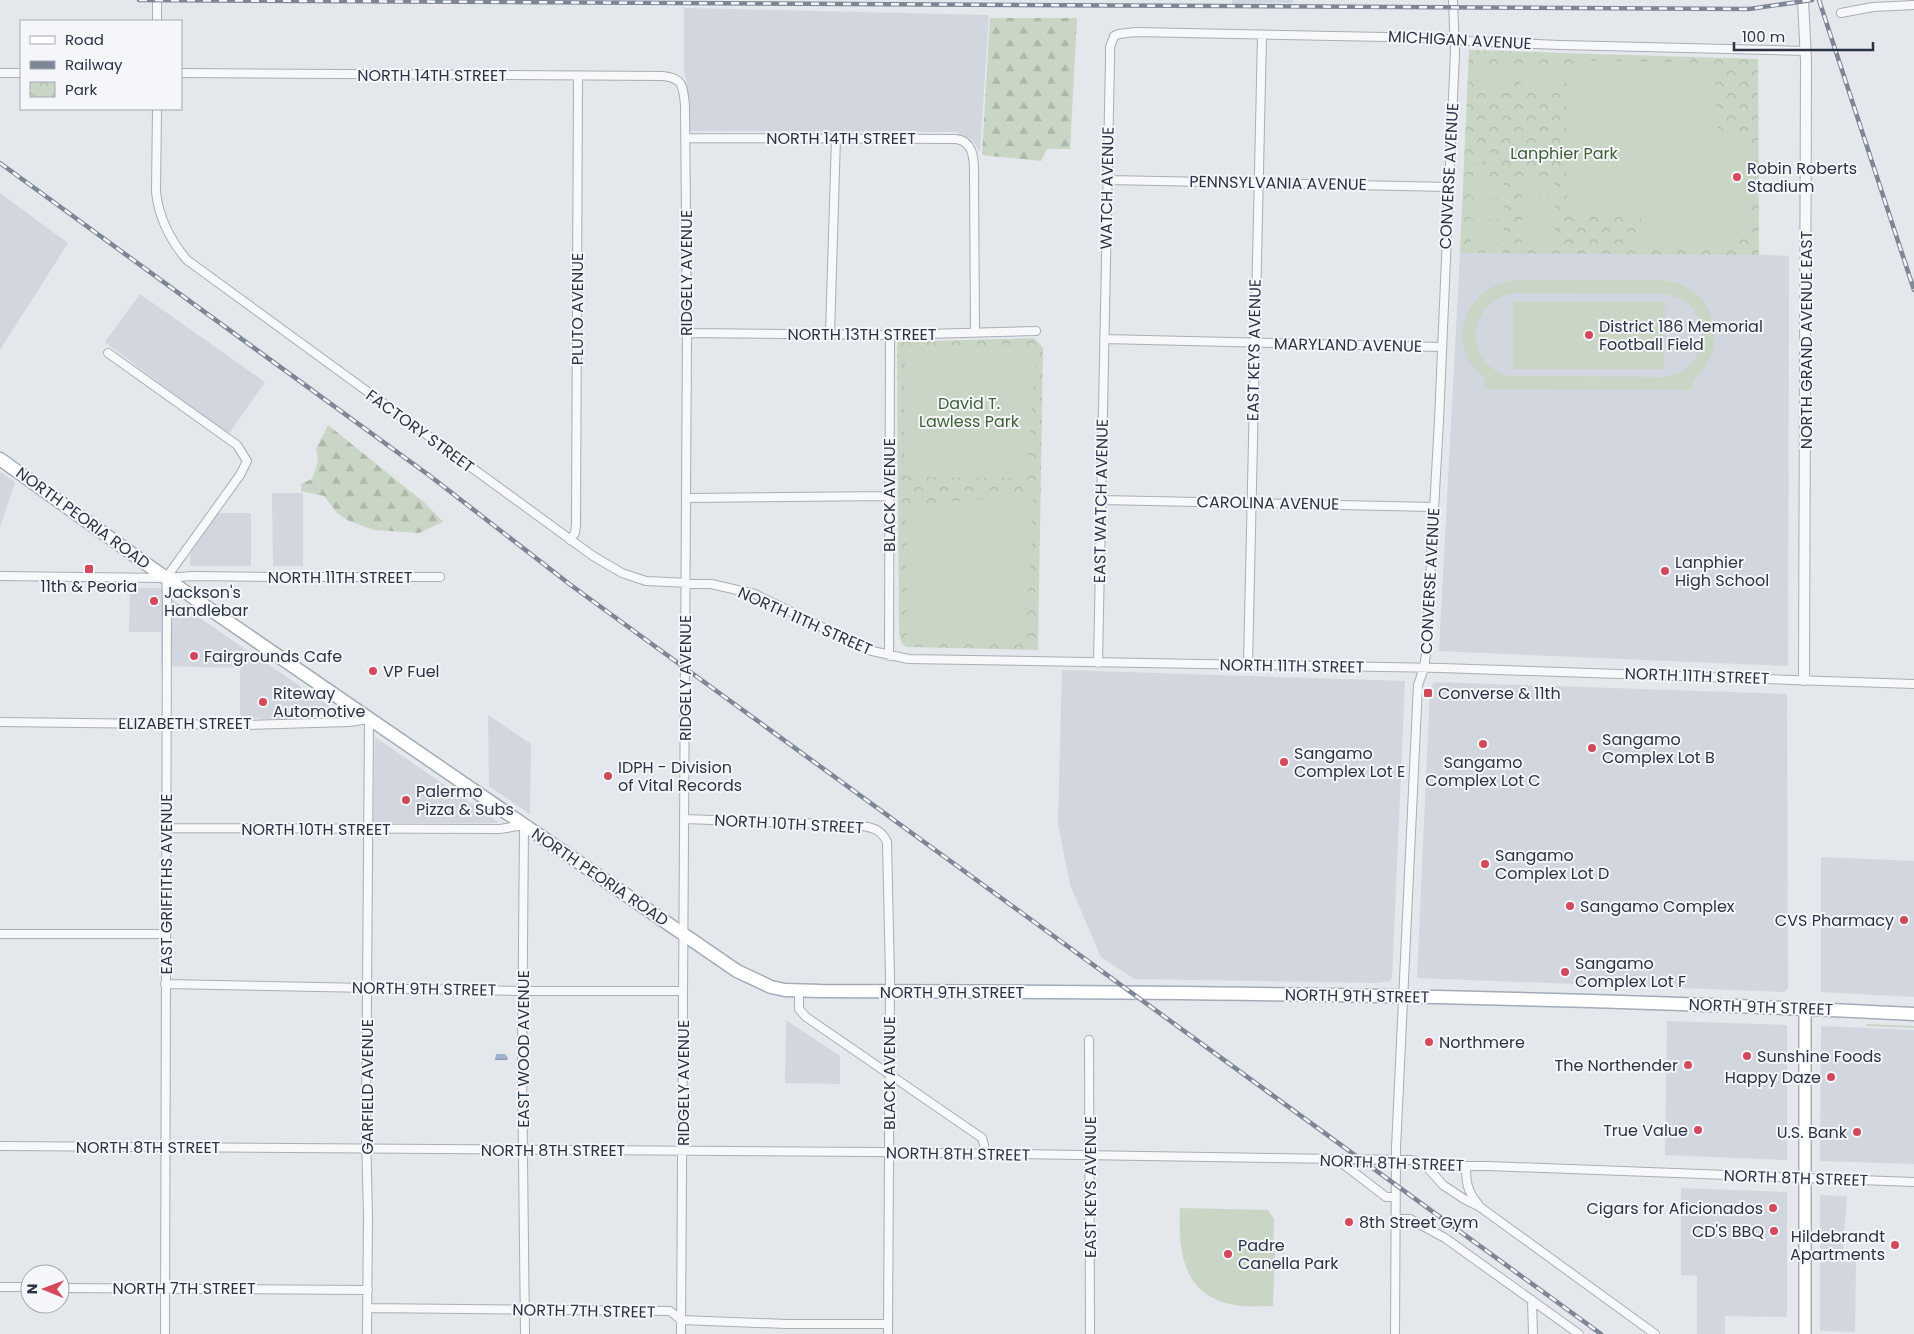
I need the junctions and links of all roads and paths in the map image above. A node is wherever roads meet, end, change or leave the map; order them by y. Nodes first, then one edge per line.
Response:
1 (157, 0) edge
2 (1453, 0) edge
3 (1803, 0) edge
4 (1914, 6) edge
5 (1841, 13) dead end
6 (157, 20) edge
7 (1114, 36) joint
8 (1262, 36) junction
9 (1455, 40) junction
10 (1806, 51) junction
11 (0, 73) edge
12 (20, 73) edge
13 (182, 73) edge
14 (578, 76) junction
15 (681, 83) joint
16 (157, 110) edge
17 (686, 138) junction
18 (836, 138) junction
19 (1108, 180) junction
20 (1258, 183) junction
21 (1449, 186) junction
22 (975, 332) junction
23 (1036, 332) dead end
24 (687, 333) junction
25 (830, 334) junction
26 (890, 335) junction
27 (1104, 339) junction
28 (1254, 342) junction
29 (1441, 347) junction
30 (108, 353) dead end
31 (0, 459) edge
32 (889, 496) junction
33 (686, 498) junction
34 (1101, 500) junction
35 (1251, 502) junction
36 (1434, 507) junction
37 (570, 540) junction
38 (0, 576) edge
39 (440, 576) dead end
40 (166, 578) junction
41 (686, 583) junction
42 (889, 656) junction
43 (1098, 663) junction
44 (1248, 665) junction
45 (1424, 668) junction
46 (1804, 680) junction
47 (1914, 684) edge
48 (369, 719) junction
49 (0, 722) edge
50 (167, 723) junction
51 (684, 819) junction
52 (524, 825) junction
53 (167, 828) junction
54 (368, 829) junction
55 (887, 842) joint
56 (0, 934) edge
57 (166, 934) junction
58 (683, 934) junction
59 (165, 984) junction
60 (368, 988) junction
61 (523, 991) junction
62 (682, 991) junction
63 (799, 991) junction
64 (889, 992) junction
65 (1403, 996) junction
66 (1805, 1009) junction
67 (1914, 1014) edge
68 (1089, 1040) dead end
69 (889, 1074) junction
70 (0, 1146) edge
71 (166, 1147) junction
72 (367, 1148) junction
73 (523, 1150) junction
74 (683, 1151) junction
75 (889, 1154) junction
76 (985, 1155) junction
77 (1090, 1155) junction
78 (1338, 1160) junction
79 (1396, 1160) junction
80 (1426, 1166) junction
81 (1466, 1166) junction
82 (1805, 1178) junction
83 (1914, 1182) edge
84 (1395, 1197) junction
85 (1480, 1208) junction
86 (1395, 1219) junction
87 (0, 1287) edge
88 (20, 1287) edge
89 (70, 1288) edge
90 (165, 1288) junction
91 (368, 1290) junction
92 (1532, 1300) junction
93 (368, 1308) junction
94 (525, 1310) junction
95 (682, 1320) junction
96 (888, 1324) junction
97 (165, 1334) edge
98 (367, 1334) edge
99 (525, 1334) edge
100 (681, 1334) edge
101 (888, 1334) edge
102 (1090, 1334) edge
103 (1395, 1334) edge
104 (1533, 1334) edge
105 (1579, 1334) edge
106 (1655, 1334) edge
107 (1805, 1334) edge

1 - 6 street
2 - 9 street, CONVERSE AVENUE
3 - 10 street, NORTH GRAND AVENUE EAST
4 - 5 street
7 - 8 street, MICHIGAN AVENUE
7 - 19 street, WATCH AVENUE
8 - 9 street, MICHIGAN AVENUE
8 - 20 street, EAST KEYS AVENUE
9 - 10 street, MICHIGAN AVENUE
9 - 21 street, CONVERSE AVENUE
10 - 46 street, NORTH GRAND AVENUE EAST
11 - 12 street
13 - 14 street, NORTH 14TH STREET
14 - 15 street, NORTH 14TH STREET
14 - 37 street, PLUTO AVENUE
15 - 17 street, RIDGELY AVENUE
16 - 37 street, FACTORY STREET
17 - 18 street, NORTH 14TH STREET
17 - 24 street, RIDGELY AVENUE
18 - 22 street, NORTH 14TH STREET
18 - 25 street
19 - 20 street, PENNSYLVANIA AVENUE
19 - 27 street, WATCH AVENUE
20 - 21 street, PENNSYLVANIA AVENUE
20 - 28 street, EAST KEYS AVENUE
21 - 29 street, CONVERSE AVENUE
22 - 23 street, NORTH 13TH STREET
22 - 26 street, NORTH 13TH STREET
24 - 25 street, NORTH 13TH STREET
24 - 33 street, RIDGELY AVENUE
25 - 26 street, NORTH 13TH STREET
26 - 32 street, BLACK AVENUE
27 - 28 street, MARYLAND AVENUE
27 - 34 street, EAST WATCH AVENUE
28 - 29 street, MARYLAND AVENUE
28 - 35 street, EAST KEYS AVENUE
29 - 36 street, CONVERSE AVENUE
30 - 40 street
31 - 40 main road, NORTH PEORIA ROAD
32 - 33 street
32 - 42 street, BLACK AVENUE
33 - 41 street, RIDGELY AVENUE
34 - 35 street, CAROLINA AVENUE
34 - 43 street, EAST WATCH AVENUE
35 - 36 street, CAROLINA AVENUE
35 - 44 street, EAST KEYS AVENUE
36 - 45 street, CONVERSE AVENUE
37 - 41 street, FACTORY STREET
38 - 40 street, NORTH 11TH STREET
39 - 40 street, NORTH 11TH STREET
40 - 48 main road, NORTH PEORIA ROAD
40 - 50 street, EAST GRIFFITHS AVENUE
41 - 42 street, NORTH 11TH STREET
41 - 51 street, RIDGELY AVENUE
42 - 43 street, NORTH 11TH STREET
43 - 44 street, NORTH 11TH STREET
44 - 45 street, NORTH 11TH STREET
45 - 46 street, NORTH 11TH STREET
45 - 65 street, CONVERSE AVENUE
46 - 47 street, NORTH 11TH STREET
48 - 50 street, ELIZABETH STREET
48 - 52 main road, NORTH PEORIA ROAD
48 - 54 street, GARFIELD AVENUE
49 - 50 street, ELIZABETH STREET
50 - 53 street, EAST GRIFFITHS AVENUE
51 - 55 street, NORTH 10TH STREET
51 - 58 street, RIDGELY AVENUE
52 - 54 street, NORTH 10TH STREET
52 - 58 main road, NORTH PEORIA ROAD
52 - 61 street, EAST WOOD AVENUE
53 - 54 street, NORTH 10TH STREET
53 - 57 street, EAST GRIFFITHS AVENUE
54 - 60 street, GARFIELD AVENUE
55 - 64 street, BLACK AVENUE
56 - 57 street
57 - 59 street, EAST GRIFFITHS AVENUE
58 - 62 street, RIDGELY AVENUE
58 - 63 main road, NORTH PEORIA ROAD
59 - 60 street, NORTH 9TH STREET
59 - 71 street, EAST GRIFFITHS AVENUE
60 - 61 street, NORTH 9TH STREET
60 - 72 street, GARFIELD AVENUE
61 - 62 street, NORTH 9TH STREET
61 - 73 street, EAST WOOD AVENUE
62 - 74 street, RIDGELY AVENUE
63 - 64 main road, NORTH 9TH STREET
63 - 69 street
64 - 65 main road, NORTH 9TH STREET
64 - 69 street, BLACK AVENUE
65 - 66 main road, NORTH 9TH STREET
65 - 79 street, CONVERSE AVENUE
66 - 67 main road, NORTH 9TH STREET
66 - 82 main road
68 - 77 street, EAST KEYS AVENUE
69 - 75 street, BLACK AVENUE
69 - 76 street
70 - 71 street, NORTH 8TH STREET
71 - 72 street, NORTH 8TH STREET
71 - 90 street, EAST GRIFFITHS AVENUE
72 - 73 street, NORTH 8TH STREET
72 - 91 street, GARFIELD AVENUE
73 - 74 street, NORTH 8TH STREET
73 - 94 street, EAST WOOD AVENUE
74 - 75 street, NORTH 8TH STREET
74 - 95 street, RIDGELY AVENUE
75 - 76 street, NORTH 8TH STREET
75 - 96 street, BLACK AVENUE
76 - 77 street, NORTH 8TH STREET
77 - 78 street, NORTH 8TH STREET
77 - 102 street, EAST KEYS AVENUE
78 - 79 street, NORTH 8TH STREET
78 - 84 street
79 - 80 street, NORTH 8TH STREET
79 - 84 street, CONVERSE AVENUE
80 - 81 street, NORTH 8TH STREET
80 - 85 street
81 - 82 street, NORTH 8TH STREET
81 - 85 street
82 - 83 street, NORTH 8TH STREET
82 - 107 main road
84 - 86 street, CONVERSE AVENUE
85 - 106 street
86 - 92 street
86 - 103 street, CONVERSE AVENUE
87 - 88 street
89 - 90 street, NORTH 7TH STREET
90 - 91 street, NORTH 7TH STREET
90 - 97 street, EAST GRIFFITHS AVENUE
91 - 93 street, GARFIELD AVENUE
92 - 104 street
92 - 105 street
93 - 94 street, NORTH 7TH STREET
93 - 98 street, GARFIELD AVENUE
94 - 95 street, NORTH 7TH STREET
94 - 99 street, EAST WOOD AVENUE
95 - 96 street, NORTH 7TH STREET
95 - 100 street, RIDGELY AVENUE
96 - 101 street, BLACK AVENUE

